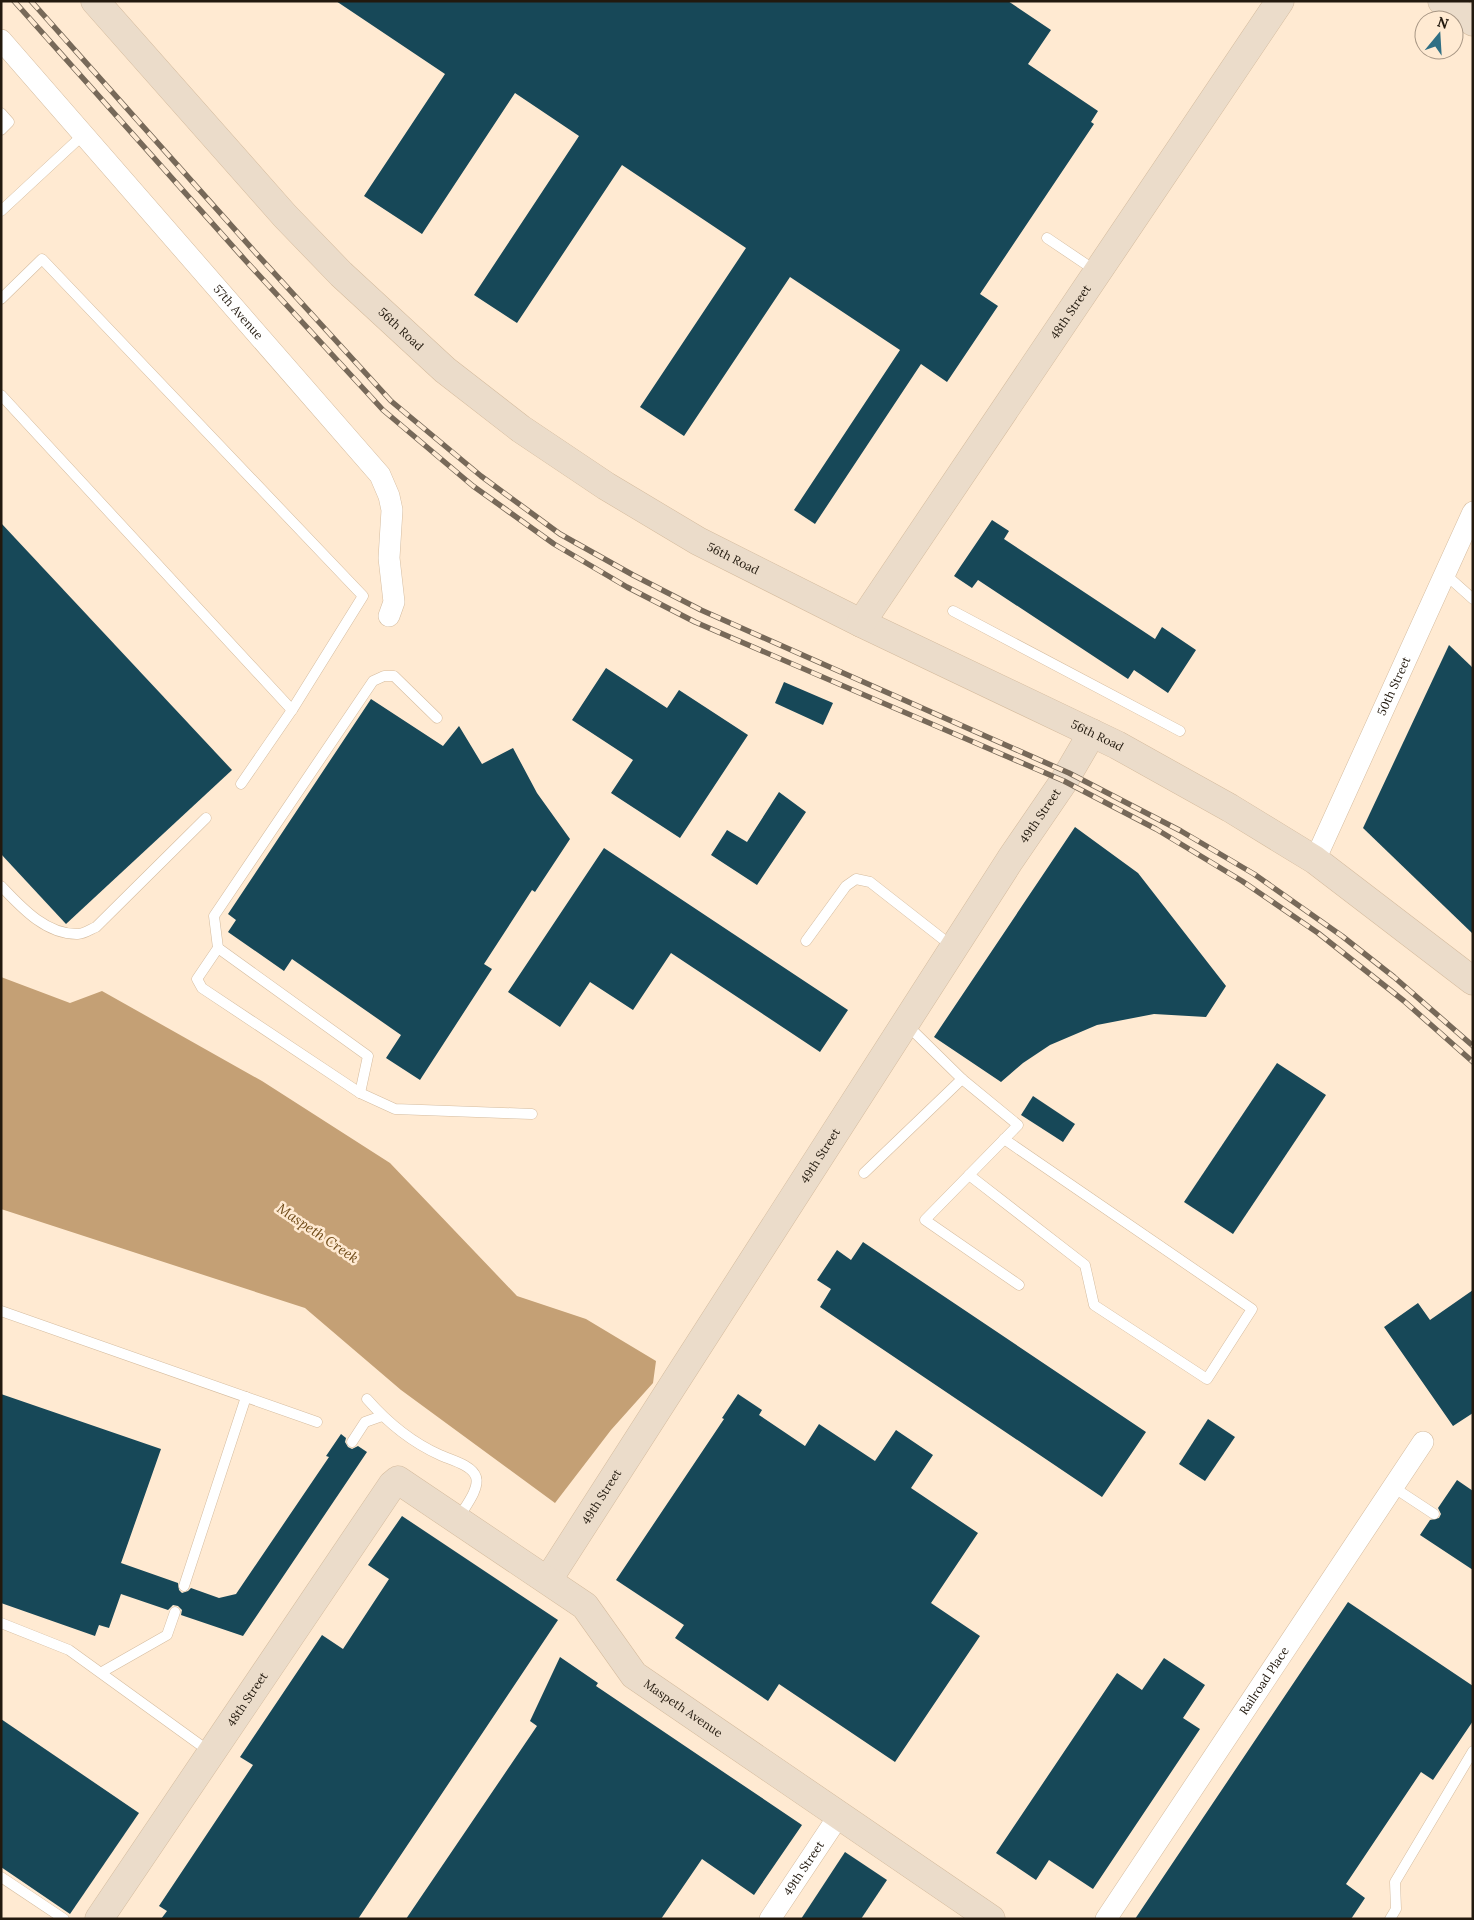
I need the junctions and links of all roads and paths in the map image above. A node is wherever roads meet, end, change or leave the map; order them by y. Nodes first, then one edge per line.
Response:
1 (95, 1) edge
2 (1280, 1) edge
3 (1442, 1) edge
4 (1473, 22) edge
5 (1, 40) edge
6 (1, 113) edge
7 (1, 130) edge
8 (84, 134) junction
9 (1, 211) edge
10 (1047, 238) dead end
11 (1097, 272) junction
12 (1, 299) edge
13 (1, 395) edge
14 (1473, 512) edge
15 (1444, 574) junction
16 (1473, 599) edge
17 (954, 611) dead end
18 (389, 616) dead end
19 (860, 623) junction
20 (292, 710) junction
21 (437, 718) dead end
22 (1180, 731) dead end
23 (1092, 733) junction
24 (241, 784) dead end
25 (206, 818) dead end
26 (1315, 860) junction
27 (1, 886) edge
28 (806, 941) dead end
29 (218, 948) junction
30 (954, 948) junction
31 (1473, 981) edge
32 (905, 1024) junction
33 (962, 1079) junction
34 (360, 1093) junction
35 (532, 1114) dead end
36 (1004, 1139) junction
37 (864, 1173) dead end
38 (969, 1175) junction
39 (1019, 1285) dead end
40 (1, 1311) edge
41 (246, 1397) junction
42 (367, 1399) dead end
43 (382, 1416) junction
44 (317, 1422) dead end
45 (352, 1442) dead end
46 (1423, 1442) dead end
47 (396, 1481) joint
48 (1393, 1487) junction
49 (1434, 1514) dead end
50 (458, 1519) junction
51 (548, 1580) junction
52 (184, 1586) dead end
53 (175, 1612) dead end
54 (1, 1623) edge
55 (102, 1672) junction
56 (1473, 1751) edge
57 (211, 1752) junction
58 (838, 1817) junction
59 (1, 1877) edge
60 (64, 1919) edge
61 (99, 1919) edge
62 (770, 1919) edge
63 (990, 1919) edge
64 (1106, 1919) edge
65 (1390, 1919) edge

1 - 19 main road, 56th Road
2 - 11 main road, 48th Street
3 - 4 main road
5 - 8 street, 57th Avenue
6 - 7 lane
8 - 9 lane
8 - 18 street, 57th Avenue
10 - 11 lane
11 - 19 main road, 48th Street
12 - 20 lane
13 - 20 lane
14 - 15 street, 50th Street
15 - 16 lane
15 - 26 street, 50th Street
17 - 22 lane
19 - 23 main road, 56th Road
20 - 24 lane
21 - 29 lane
23 - 26 main road, 56th Road
23 - 30 main road, 49th Street
25 - 27 lane
26 - 31 main road, 56th Road
28 - 30 lane
29 - 34 lane
29 - 34 lane
30 - 32 main road, 49th Street
32 - 33 lane
32 - 51 main road, 49th Street
33 - 36 lane
33 - 37 lane
34 - 35 lane
36 - 38 lane
36 - 38 lane
38 - 39 lane
40 - 41 lane
41 - 44 lane
41 - 52 lane
42 - 43 lane
43 - 45 lane
43 - 50 lane
46 - 48 street, Railroad Place
47 - 50 main road, Maspeth Avenue
47 - 57 main road, 48th Street
48 - 49 lane
48 - 64 street, Railroad Place
50 - 51 main road, Maspeth Avenue
51 - 58 main road, Maspeth Avenue
53 - 55 lane
54 - 55 lane
55 - 57 lane
56 - 65 lane
57 - 61 main road, 48th Street
58 - 62 street, 49th Street
58 - 63 main road, Maspeth Avenue
59 - 60 lane

